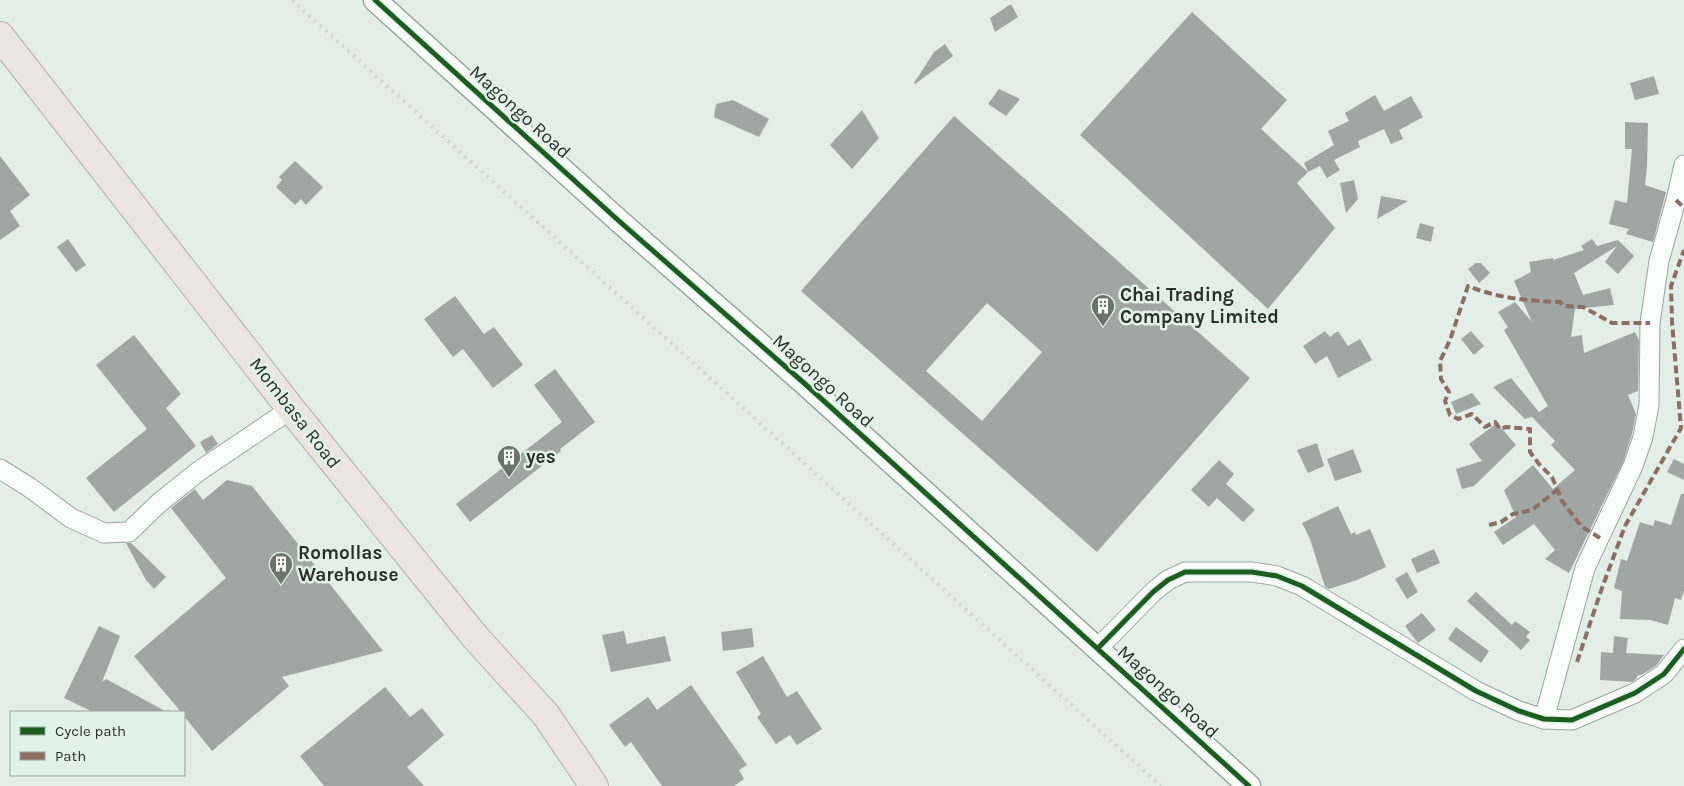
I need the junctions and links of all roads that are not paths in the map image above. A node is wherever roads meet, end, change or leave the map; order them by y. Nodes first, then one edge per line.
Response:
1 (375, 0) edge
2 (0, 36) edge
3 (1684, 165) edge
4 (291, 409) junction
5 (0, 469) edge
6 (1098, 648) junction
7 (1684, 649) edge
8 (1544, 719) junction
9 (594, 786) edge
10 (1249, 786) edge

1 - 6 street, Magongo Road
2 - 4 highway, Mombasa Road
3 - 8 street
4 - 5 street
4 - 9 highway, Mombasa Road
6 - 8 street
6 - 10 street, Magongo Road
7 - 8 street

